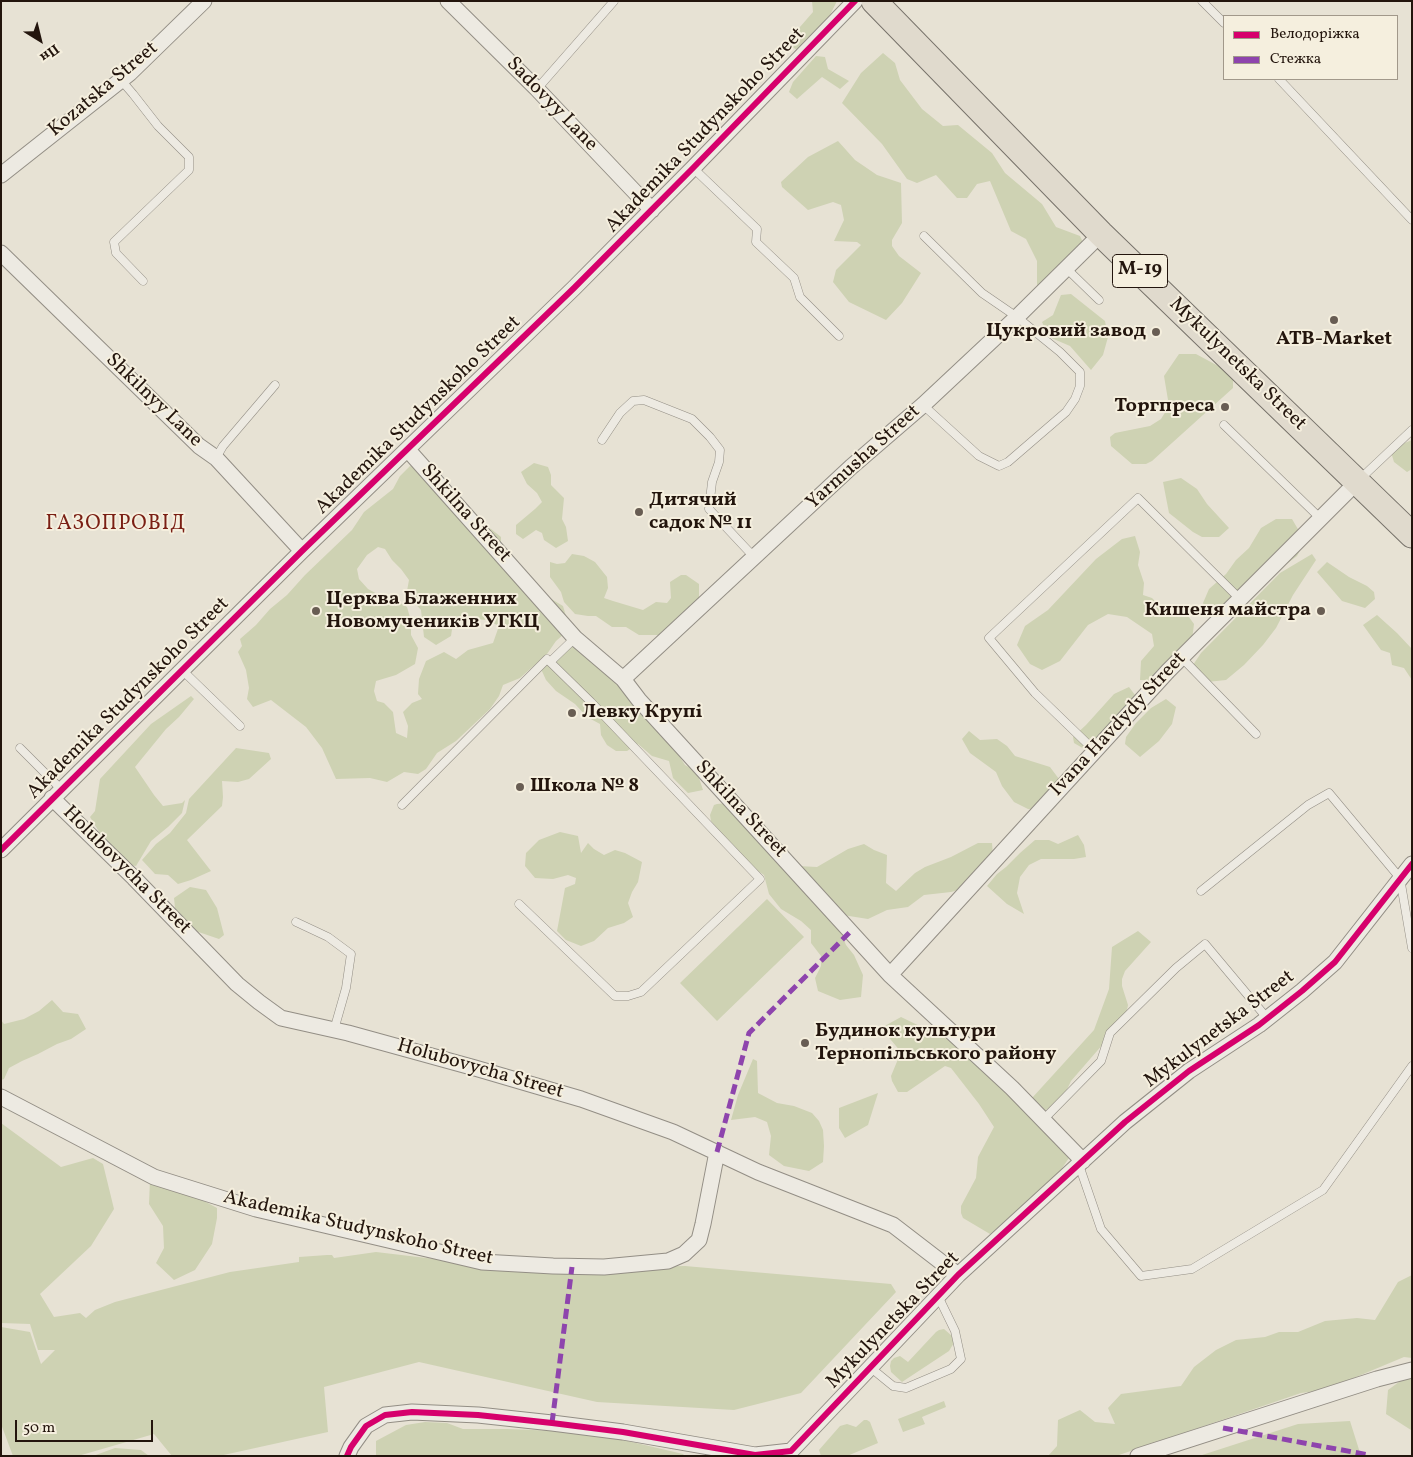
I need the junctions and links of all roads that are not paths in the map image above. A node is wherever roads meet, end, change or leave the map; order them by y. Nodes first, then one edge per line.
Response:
1 (204, 1) edge
2 (448, 1) edge
3 (614, 1) edge
4 (855, 1) edge
5 (874, 1) edge
6 (1202, 1) edge
7 (1223, 22) edge
8 (120, 80) junction
9 (1280, 80) edge
10 (537, 89) junction
11 (693, 168) junction
12 (1, 175) edge
13 (652, 210) junction
14 (1412, 220) edge
15 (1102, 234) junction
16 (924, 236) dead end
17 (1, 253) edge
18 (1067, 269) junction
19 (143, 281) dead end
20 (1099, 300) dead end
21 (1017, 317) junction
22 (839, 336) dead end
23 (275, 385) dead end
24 (923, 406) junction
25 (1224, 426) dead end
26 (1412, 430) edge
27 (602, 440) dead end
28 (408, 450) junction
29 (216, 458) junction
30 (1357, 482) junction
31 (1320, 518) junction
32 (1412, 535) edge
33 (302, 551) junction
34 (754, 557) junction
35 (1240, 598) junction
36 (575, 638) junction
37 (1181, 657) junction
38 (550, 662) junction
39 (182, 670) junction
40 (623, 679) junction
41 (240, 726) dead end
42 (1256, 734) dead end
43 (20, 748) dead end
44 (1095, 751) junction
45 (57, 793) junction
46 (402, 805) dead end
47 (1, 850) edge
48 (1412, 864) edge
49 (1400, 878) junction
50 (1201, 891) dead end
51 (519, 904) dead end
52 (296, 922) dead end
53 (1412, 948) edge
54 (890, 975) junction
55 (1267, 1018) junction
56 (334, 1030) junction
57 (1412, 1066) edge
58 (1, 1097) edge
59 (1043, 1120) junction
60 (717, 1152) junction
61 (1081, 1163) junction
62 (958, 1275) junction
63 (938, 1296) junction
64 (871, 1368) junction
65 (1412, 1370) edge
66 (789, 1454) edge
67 (347, 1456) edge
68 (1138, 1456) edge

1 - 8 street, Kozatska Street
2 - 10 street, Sadovyy Lane
3 - 10 lane
4 - 11 street, Akademika Studynskoho Street
5 - 15 highway, Mykulynetska Street / М-19
6 - 7 lane
8 - 12 street, Kozatska Street
8 - 19 lane
9 - 14 lane
10 - 13 street, Sadovyy Lane
11 - 13 street, Akademika Studynskoho Street
11 - 22 lane
13 - 28 street, Akademika Studynskoho Street
15 - 18 street, Yarmusha Street
15 - 30 highway, Mykulynetska Street / М-19
16 - 21 lane
17 - 29 street, Shkilnyy Lane
18 - 20 lane
18 - 21 street, Yarmusha Street
21 - 24 street, Yarmusha Street
21 - 24 lane
23 - 29 lane
24 - 34 street, Yarmusha Street
25 - 31 lane
26 - 30 lane
27 - 34 lane
28 - 33 street, Akademika Studynskoho Street
28 - 36 street, Shkilna Street
29 - 33 street, Shkilnyy Lane
30 - 31 street, Ivana Havdydy Street
30 - 32 highway, Mykulynetska Street / М-19
31 - 35 street, Ivana Havdydy Street
33 - 39 street, Akademika Studynskoho Street
34 - 40 street, Yarmusha Street
35 - 37 street, Ivana Havdydy Street
35 - 44 lane
36 - 38 lane
36 - 40 street, Shkilna Street
37 - 42 lane
37 - 44 street, Ivana Havdydy Street
38 - 46 lane
38 - 51 lane
39 - 41 lane
39 - 45 street, Akademika Studynskoho Street
40 - 54 street, Shkilna Street
43 - 45 lane
44 - 54 street, Ivana Havdydy Street
45 - 47 street, Akademika Studynskoho Street
45 - 56 street, Holubovycha Street
48 - 49 street, Mykulynetska Street
49 - 50 lane
49 - 53 lane
49 - 55 street, Mykulynetska Street
52 - 56 lane
54 - 59 street, Shkilna Street
55 - 59 lane
55 - 61 street, Mykulynetska Street
56 - 60 street, Holubovycha Street
57 - 61 lane
58 - 60 street, Akademika Studynskoho Street
59 - 61 street, Shkilna Street
60 - 62 street, Holubovycha Street
61 - 62 street, Mykulynetska Street
62 - 63 street, Mykulynetska Street
63 - 64 street, Mykulynetska Street
63 - 64 lane
64 - 66 street, Mykulynetska Street
65 - 68 street
66 - 67 street, Mykulynetska Street

